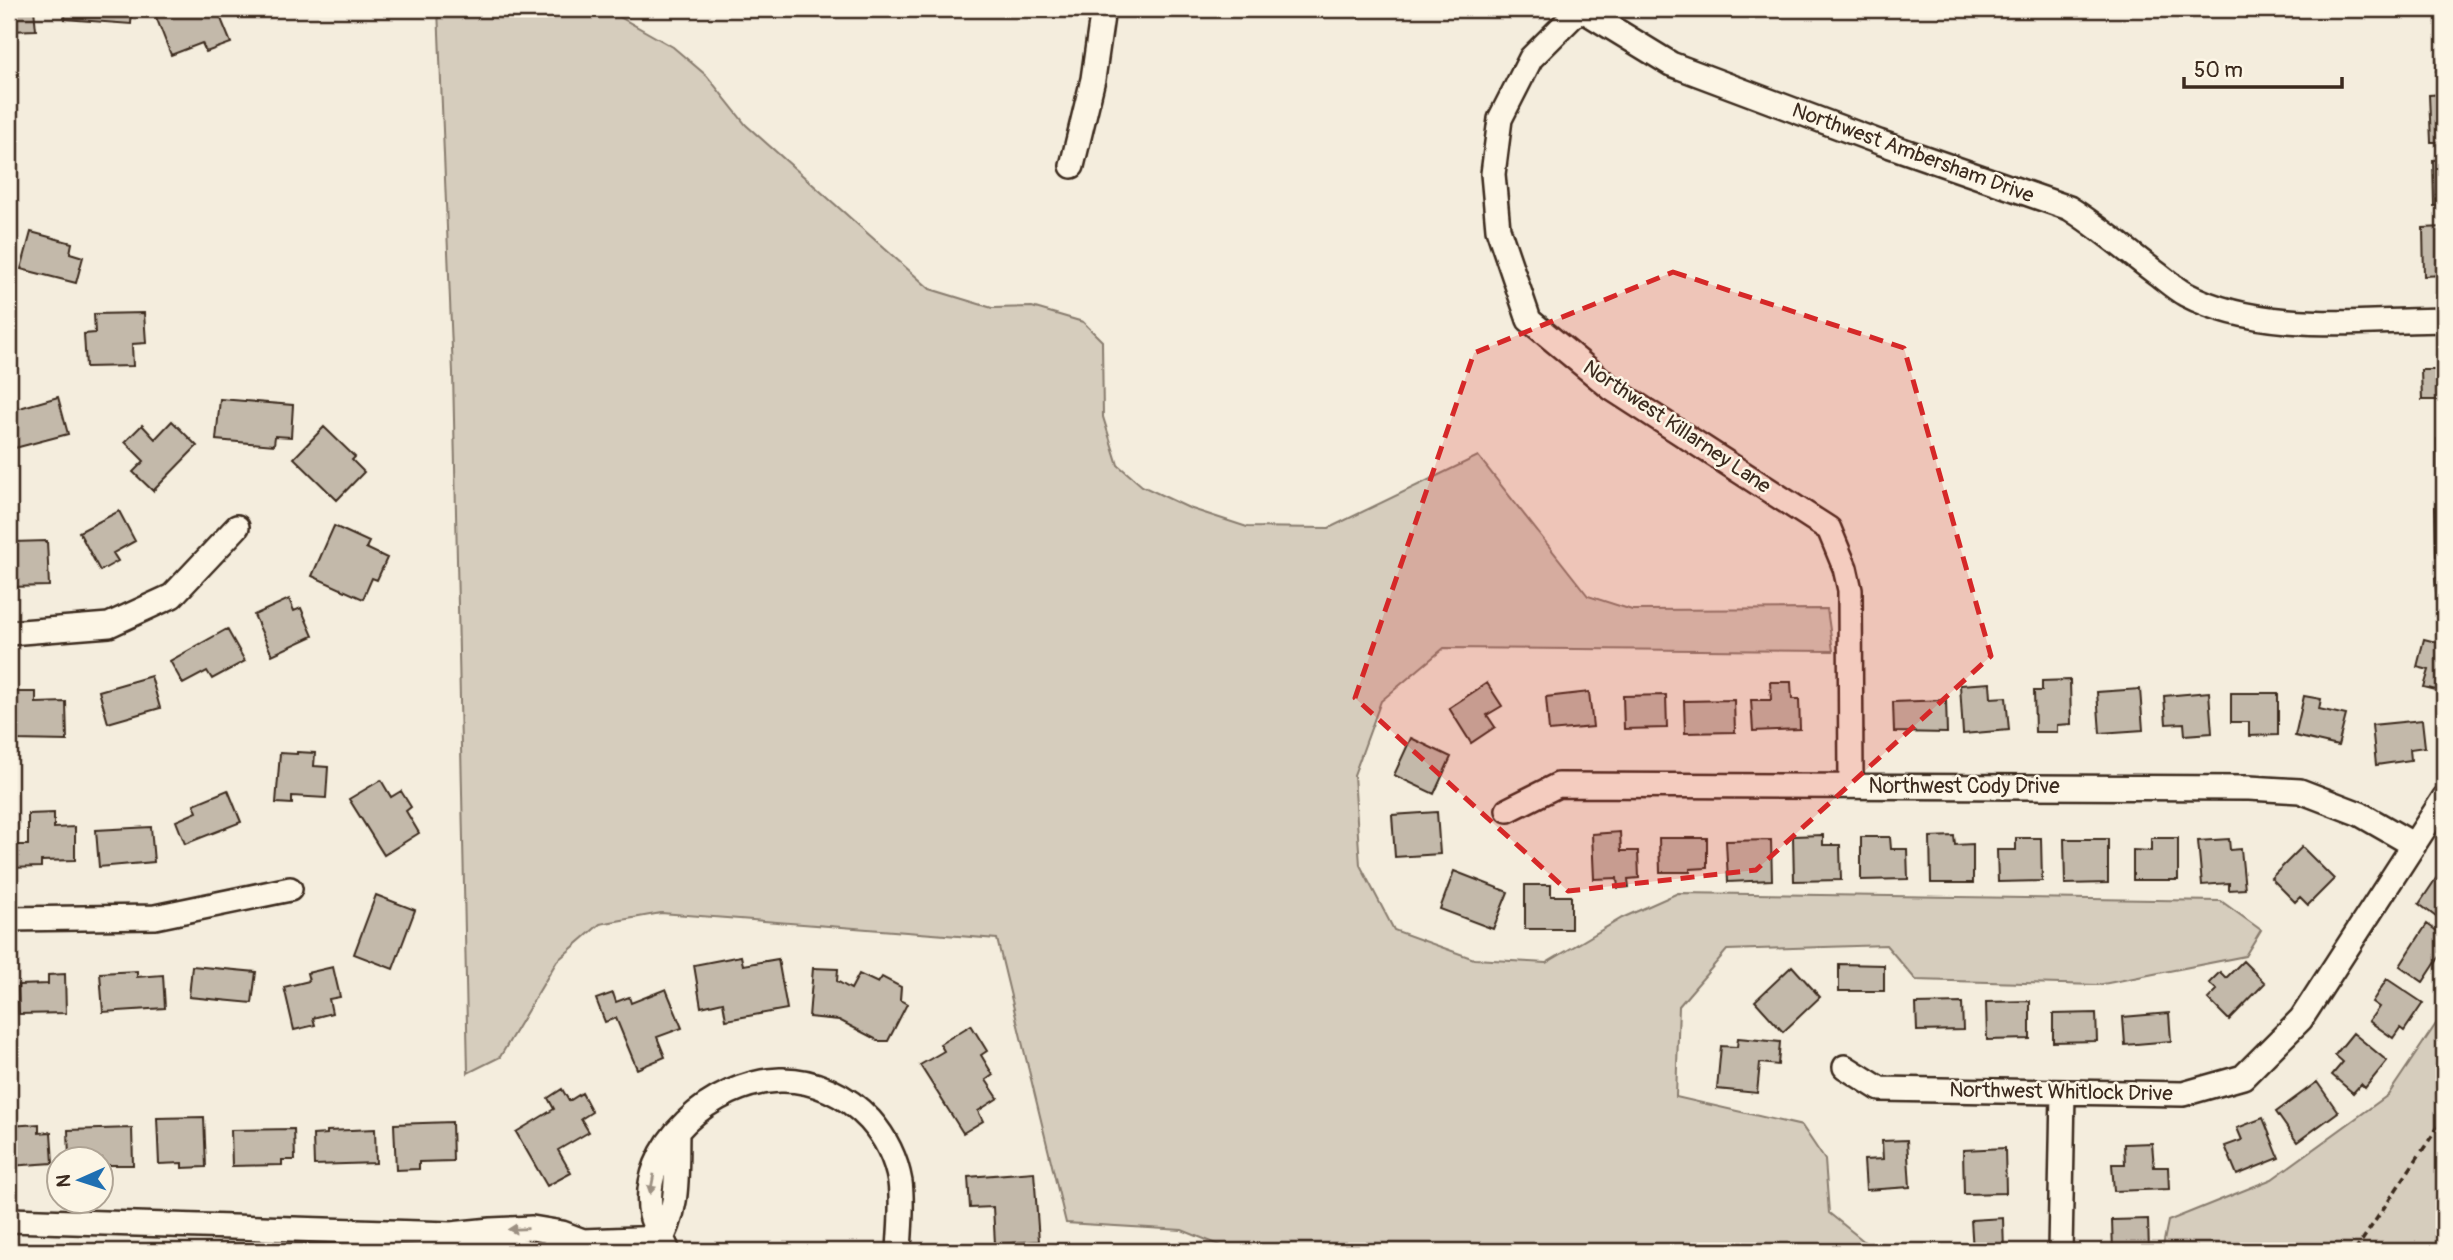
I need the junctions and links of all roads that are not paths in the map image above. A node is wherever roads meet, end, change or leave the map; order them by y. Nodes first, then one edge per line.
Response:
1 (1103, 9) edge
2 (1580, 9) edge
3 (1072, 166) dead end
4 (2444, 320) edge
5 (237, 527) dead end
6 (9, 633) edge
7 (1852, 785) junction
8 (2444, 798) edge
9 (1508, 810) dead end
10 (2414, 845) junction
11 (290, 889) dead end
12 (9, 919) edge
13 (1845, 1067) dead end
14 (2063, 1092) junction
15 (9, 1220) edge
16 (451, 1234) junction
17 (583, 1241) junction
18 (662, 1247) edge
19 (522, 1251) edge
20 (551, 1251) edge
21 (899, 1251) edge
22 (2060, 1251) edge

1 - 3 street
2 - 4 street, Northwest Ambersham Drive
2 - 7 street, Northwest Killarney Lane
5 - 6 street
7 - 9 street, Northwest Cody Drive
7 - 10 street, Northwest Cody Drive
8 - 10 street, Northwest Whitlock Drive
10 - 14 street, Northwest Whitlock Drive
11 - 12 street
13 - 14 street, Northwest Whitlock Drive
14 - 22 street
15 - 16 street
17 -> 16 street
16 - 19 street
17 - 18 street
17 - 20 street
18 - 21 street

